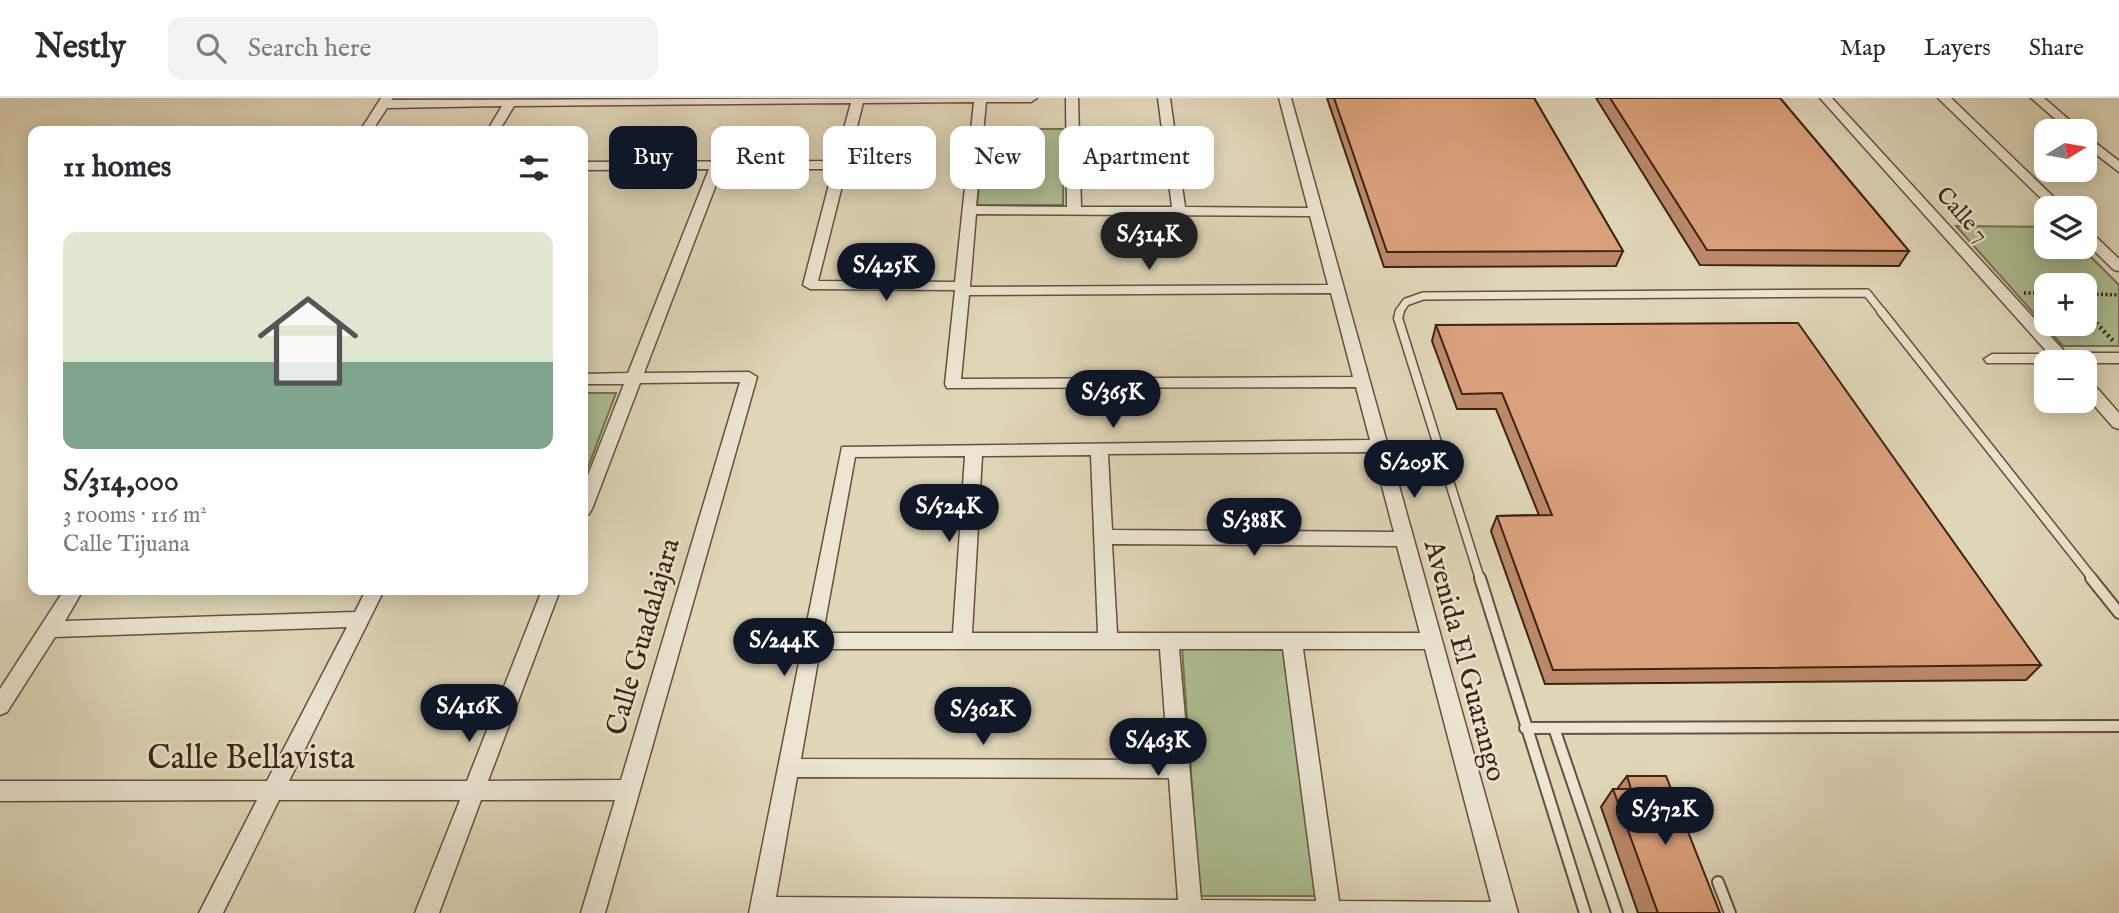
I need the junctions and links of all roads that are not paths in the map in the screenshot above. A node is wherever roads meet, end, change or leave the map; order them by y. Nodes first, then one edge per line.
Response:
1 (1031, 98) edge
2 (1072, 98) edge
3 (1164, 98) edge
4 (1285, 98) edge
5 (1826, 98) edge
6 (1944, 98) edge
7 (2037, 98) edge
8 (858, 99) edge
9 (980, 99) edge
10 (627, 100) edge
11 (385, 101) edge
12 (510, 103) junction
13 (2062, 119) edge
14 (369, 126) edge
15 (495, 126) edge
16 (851, 126) edge
17 (2097, 149) edge
18 (711, 165) edge
19 (588, 166) edge
20 (2119, 168) edge
21 (711, 180) edge
22 (835, 189) edge
23 (2046, 196) edge
24 (970, 210) junction
25 (1074, 211) junction
26 (1179, 211) junction
27 (1316, 212) junction
28 (2097, 246) edge
29 (2119, 267) edge
30 (963, 288) junction
31 (1336, 289) junction
32 (2054, 350) edge
33 (2117, 351) edge
34 (2097, 354) edge
35 (1992, 359) dead end
36 (2034, 360) edge
37 (634, 378) junction
38 (588, 379) edge
39 (1362, 382) junction
40 (2097, 398) edge
41 (2119, 422) edge
42 (1379, 446) junction
43 (1100, 449) junction
44 (974, 450) junction
45 (588, 496) edge
46 (1103, 537) junction
47 (1404, 539) junction
48 (71, 595) edge
49 (372, 595) edge
50 (549, 595) edge
51 (2119, 613) edge
52 (360, 619) junction
53 (49, 629) junction
54 (812, 641) junction
55 (962, 641) junction
56 (1108, 641) junction
57 (1169, 641) junction
58 (1292, 641) junction
59 (1432, 641) junction
60 (0, 706) edge
61 (2119, 726) edge
62 (1525, 728) junction
63 (1554, 728) junction
64 (788, 768) junction
65 (1179, 769) junction
66 (273, 790) junction
67 (473, 790) junction
68 (629, 790) junction
69 (0, 791) edge
70 (1718, 882) dead end
71 (761, 910) edge
72 (924, 911) edge
73 (1190, 911) junction
74 (1329, 912) edge
75 (211, 913) edge
76 (427, 913) edge
77 (593, 913) edge
78 (1506, 913) edge
79 (1586, 913) edge
80 (1617, 913) edge
81 (1730, 913) edge

1 - 9 street
2 - 25 street
3 - 26 street
4 - 27 street, Avenida El Guarango
5 - 32 street, Calle 7
6 - 23 street
7 - 13 street
8 - 9 street
8 - 10 street
8 - 16 street
9 - 24 street
10 - 12 street
11 - 12 street
11 - 14 street
12 - 15 street
17 - 20 street
18 - 19 street
21 - 37 street
22 - 30 street
24 - 25 street
24 - 30 street
25 - 26 street
26 - 27 street
27 - 31 street, Avenida El Guarango
28 - 29 street
30 - 31 street
30 - 39 street
31 - 39 street, Avenida El Guarango
33 - 34 street
35 - 36 street
37 - 38 street
37 - 45 street
37 - 68 street, Calle Guadalajara
39 - 42 street, Avenida El Guarango
40 - 41 street
42 - 43 street
42 - 47 street, Avenida El Guarango
43 - 44 street
43 - 46 street
44 - 54 street
44 - 55 street
46 - 47 street
46 - 56 street
47 - 59 street, Avenida El Guarango
48 - 53 street
49 - 52 street
50 - 67 street
51 - 62 lane
52 - 53 street
52 - 66 street
53 - 60 street
54 - 55 street
54 - 64 street
55 - 56 street
56 - 57 street
57 - 58 street
57 - 65 street
58 - 59 street
58 - 74 street
59 - 78 street, Avenida El Guarango
61 - 63 lane
62 - 63 lane
62 - 79 lane
63 - 80 lane
64 - 65 street
64 - 71 street
65 - 73 street
66 - 67 street, Calle Bellavista
66 - 69 street, Calle Bellavista
66 - 75 street
67 - 68 street, Calle Bellavista
67 - 76 street
68 - 77 street, Calle Guadalajara
70 - 81 lane
71 - 72 street
72 - 73 street
73 - 74 street
74 - 78 street

